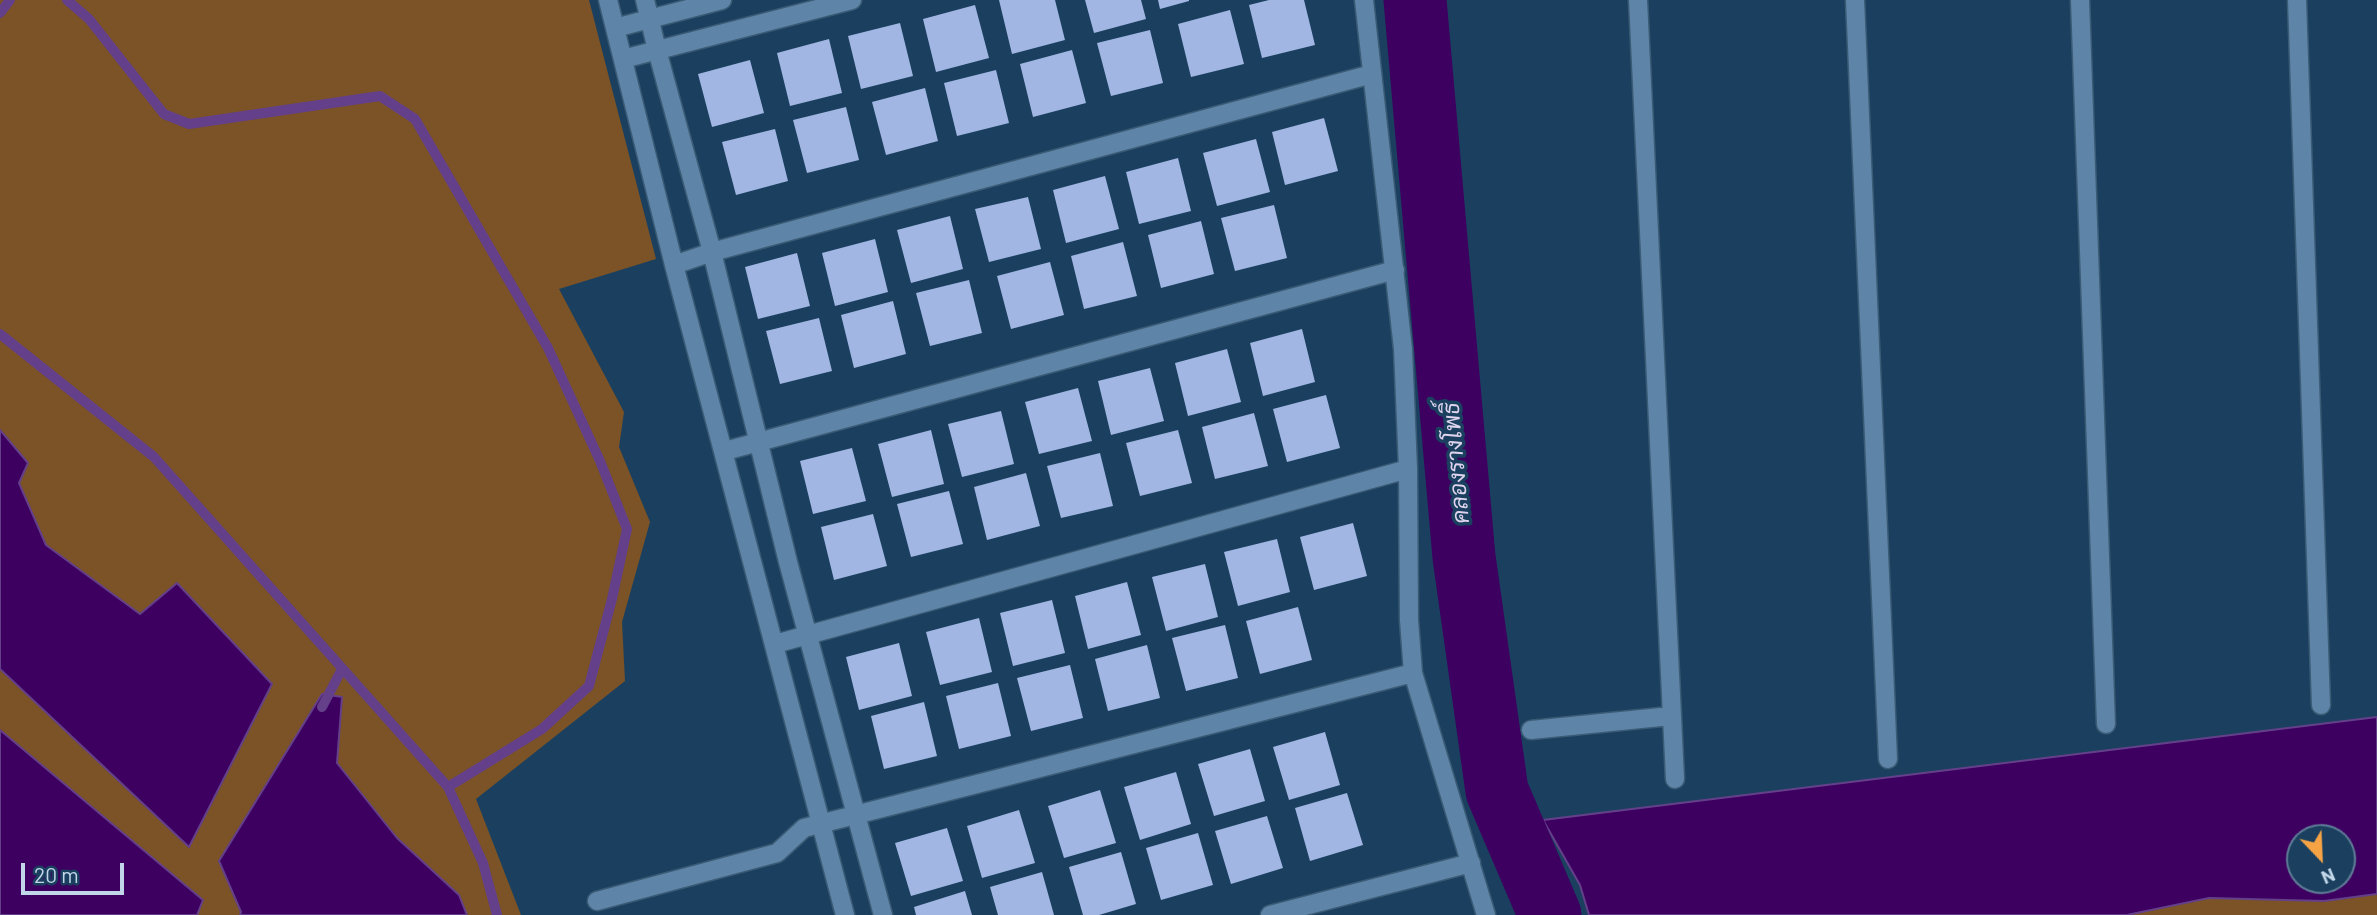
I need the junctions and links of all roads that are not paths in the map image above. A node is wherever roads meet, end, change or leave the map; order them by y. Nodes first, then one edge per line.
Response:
1 (608, 0) edge
2 (645, 0) edge
3 (722, 0) edge
4 (852, 0) edge
5 (1364, 0) edge
6 (1638, 0) edge
7 (1855, 0) edge
8 (2080, 0) edge
9 (2297, 0) edge
10 (650, 19) junction
11 (615, 28) junction
12 (657, 50) junction
13 (623, 59) junction
14 (1372, 74) junction
15 (712, 252) junction
16 (674, 265) junction
17 (1395, 270) junction
18 (758, 442) junction
19 (724, 451) junction
20 (1408, 469) junction
21 (808, 635) junction
22 (775, 644) junction
23 (1413, 673) junction
24 (2321, 705) dead end
25 (1671, 716) junction
26 (2106, 724) dead end
27 (1531, 730) dead end
28 (1888, 759) dead end
29 (1675, 779) dead end
30 (855, 816) junction
31 (821, 824) junction
32 (1471, 863) junction
33 (597, 901) dead end
34 (845, 915) edge
35 (883, 915) edge
36 (1270, 915) edge
37 (1486, 915) edge

1 - 11 street
2 - 10 street
3 - 10 street
4 - 12 street
5 - 14 street
6 - 25 street
7 - 28 street
8 - 26 street
9 - 24 street
10 - 11 street
10 - 12 street
11 - 13 street
12 - 13 street
12 - 15 street
13 - 16 street
14 - 15 street
14 - 17 street
15 - 16 street
15 - 18 street
16 - 19 street
17 - 18 street
17 - 20 street
18 - 19 street
18 - 21 street
19 - 22 street
20 - 21 street
20 - 23 street
21 - 22 street
21 - 30 street
22 - 31 street
23 - 30 street
23 - 32 street
25 - 27 street
25 - 29 street
30 - 31 street
30 - 35 street
31 - 33 street
31 - 34 street
32 - 36 street
32 - 37 street

